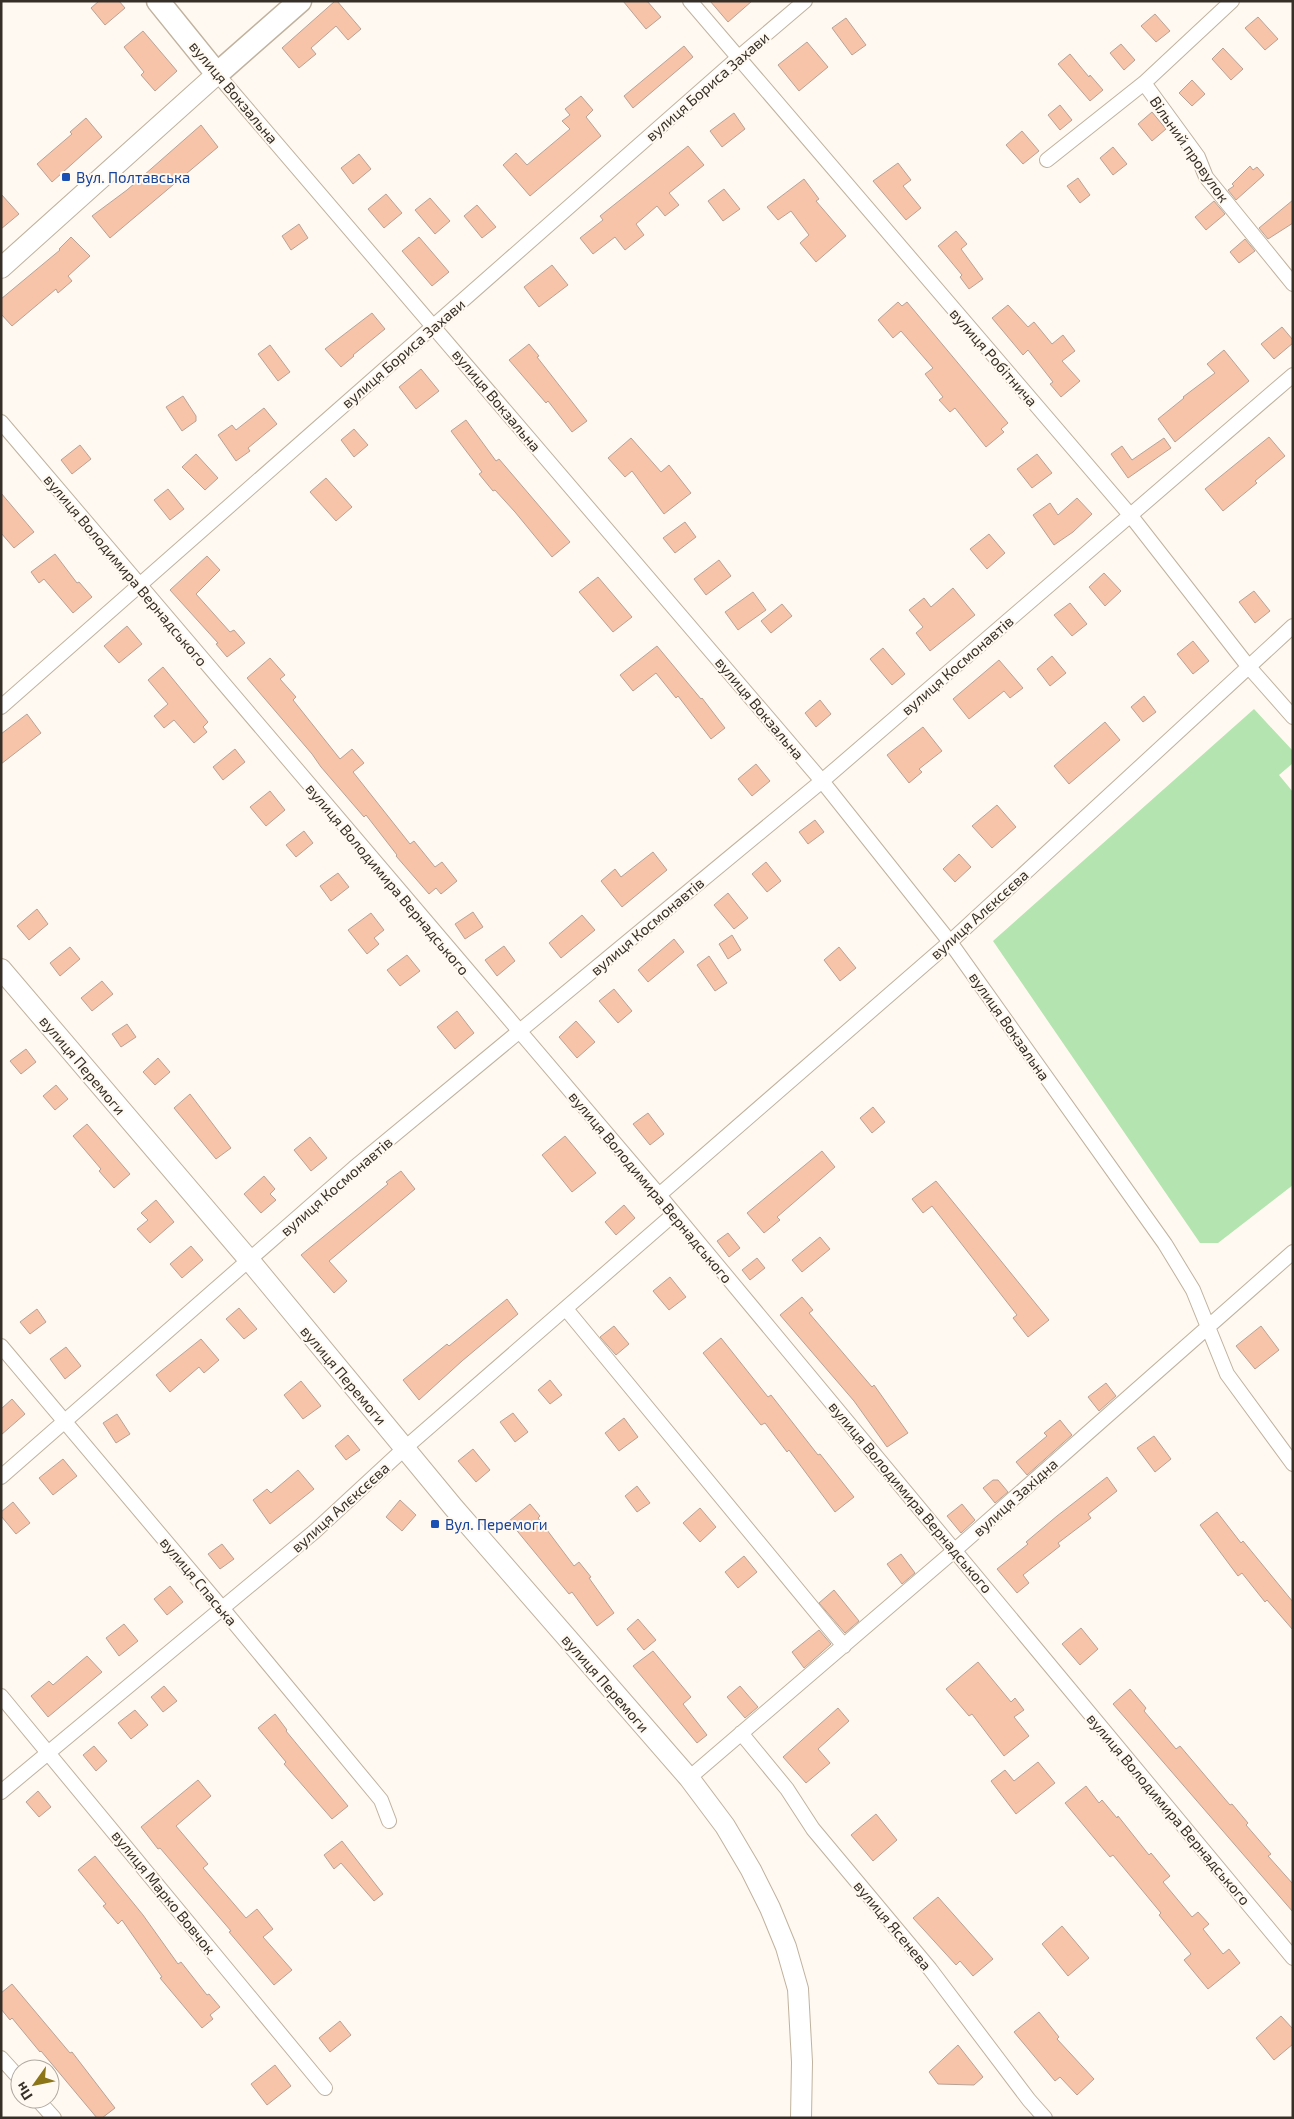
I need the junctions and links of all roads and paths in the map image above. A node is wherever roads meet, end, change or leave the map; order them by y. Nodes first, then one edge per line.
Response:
1 (158, 1) edge
2 (300, 1) edge
3 (690, 1) edge
4 (805, 1) edge
5 (1232, 1) edge
6 (738, 58) junction
7 (218, 74) junction
8 (1144, 83) junction
9 (1047, 160) dead end
10 (1, 268) edge
11 (1293, 284) edge
12 (434, 326) junction
13 (1293, 375) edge
14 (1, 422) edge
15 (1131, 516) junction
16 (140, 585) junction
17 (1293, 626) edge
18 (1248, 666) junction
19 (1, 707) edge
20 (1293, 717) edge
21 (822, 781) junction
22 (950, 942) junction
23 (1, 969) edge
24 (519, 1033) junction
25 (659, 1195) junction
26 (674, 1214) junction
27 (1293, 1252) edge
28 (250, 1261) junction
29 (566, 1309) junction
30 (1208, 1325) junction
31 (1, 1346) edge
32 (64, 1422) junction
33 (405, 1448) junction
34 (1293, 1464) edge
35 (1, 1477) edge
36 (955, 1550) junction
37 (222, 1608) junction
38 (844, 1646) junction
39 (1, 1696) edge
40 (741, 1733) junction
41 (50, 1753) junction
42 (690, 1778) junction
43 (1, 1792) edge
44 (389, 1821) dead end
45 (1293, 1958) edge
46 (1, 2058) edge
47 (10, 2068) edge
48 (324, 2088) dead end
49 (1029, 2100) junction
50 (801, 2118) edge
51 (1028, 2118) edge
52 (1045, 2118) edge

1 - 7 main road, вулиця Вокзальна
2 - 7 main road
3 - 6 street, вулиця Робітнича
4 - 6 street, вулиця Бориса Захави
5 - 8 street, Вільний провулок
6 - 12 street, вулиця Бориса Захави
6 - 15 street, вулиця Робітнича
7 - 10 main road
7 - 12 street, вулиця Вокзальна
8 - 9 street, Вільний провулок
8 - 11 street, Вільний провулок
12 - 16 street, вулиця Бориса Захави
12 - 21 street, вулиця Вокзальна
13 - 15 street, вулиця Космонавтів
14 - 16 street, вулиця Володимира Вернадського
15 - 18 street, вулиця Робітнича
15 - 21 street, вулиця Космонавтів
16 - 19 street, вулиця Бориса Захави
16 - 24 street, вулиця Володимира Вернадського
17 - 18 street, вулиця Алєксєєва
18 - 20 street, вулиця Робітнича
18 - 22 street, вулиця Алєксєєва
21 - 22 street, вулиця Вокзальна
21 - 24 street, вулиця Космонавтів
22 - 25 street, вулиця Алєксєєва
22 - 30 street, вулиця Вокзальна
23 - 28 main road, вулиця Перемоги
24 - 25 street, вулиця Володимира Вернадського
24 - 28 street, вулиця Космонавтів
25 - 26 street, вулиця Володимира Вернадського
26 - 29 street, вулиця Алєксєєва
26 - 36 street, вулиця Володимира Вернадського
27 - 30 street, вулиця Західна
28 - 32 street, вулиця Космонавтів
28 - 33 main road, вулиця Перемоги
29 - 33 street, вулиця Алєксєєва
29 - 38 street
30 - 34 street, вулиця Вокзальна
30 - 36 street, вулиця Західна
31 - 32 street, вулиця Спаська
32 - 35 street, вулиця Космонавтів
32 - 37 street, вулиця Спаська
33 - 37 street, вулиця Алєксєєва
33 - 42 main road, вулиця Перемоги
36 - 38 street, вулиця Західна
36 - 45 street, вулиця Володимира Вернадського
37 - 41 street, вулиця Алєксєєва
37 - 44 street, вулиця Спаська
38 - 40 street, вулиця Західна
39 - 41 street, вулиця Марко Вовчок
40 - 42 street, вулиця Західна
40 - 49 street, вулиця Ясенева
41 - 43 street, вулиця Алєксєєва
41 - 48 street, вулиця Марко Вовчок
42 - 50 main road, вулиця Перемоги
46 - 47 street
49 - 51 street
49 - 52 street, вулиця Ясенева

